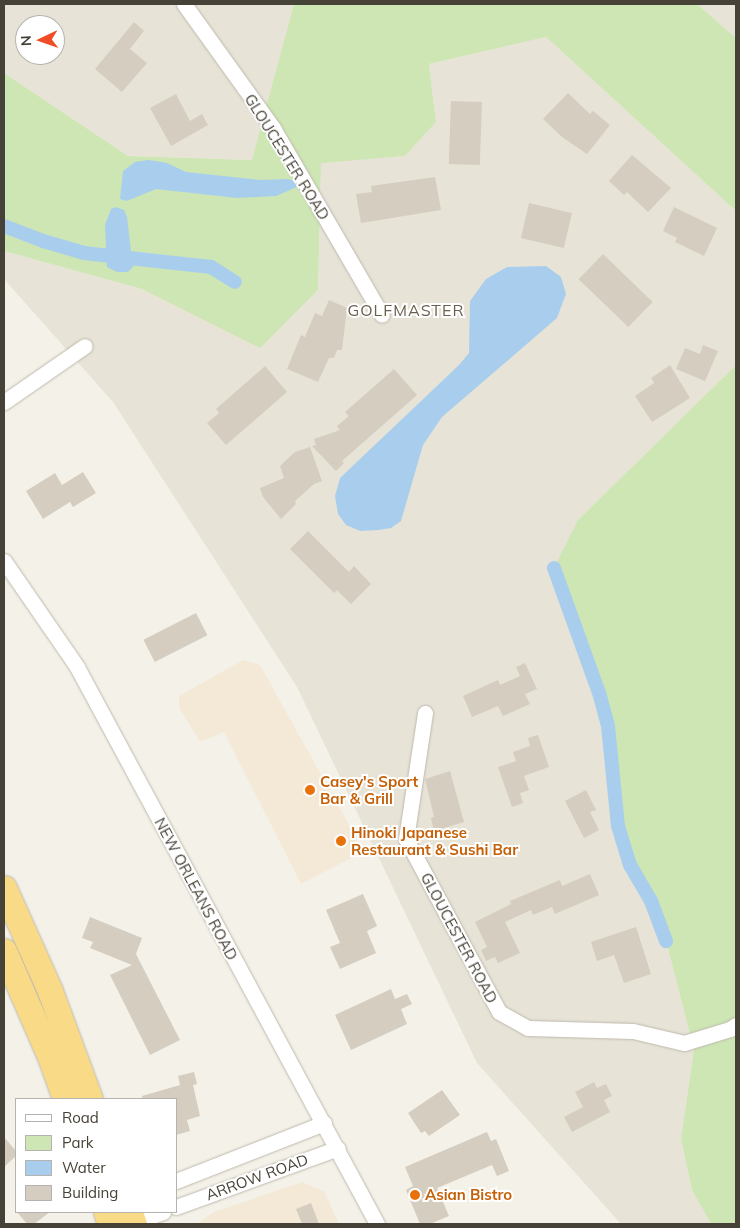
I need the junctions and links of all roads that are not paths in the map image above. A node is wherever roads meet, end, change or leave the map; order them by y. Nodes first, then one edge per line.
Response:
1 (184, 4) edge
2 (382, 315) dead end
3 (85, 346) dead end
4 (4, 402) edge
5 (4, 561) edge
6 (425, 713) dead end
7 (4, 888) edge
8 (4, 951) edge
9 (736, 1025) edge
10 (65, 1098) edge
11 (90, 1098) edge
12 (324, 1123) junction
13 (338, 1148) junction
14 (178, 1180) edge
15 (178, 1206) edge
16 (109, 1213) edge
17 (159, 1213) edge
18 (125, 1218) edge
19 (377, 1224) edge

1 - 2 street, GLOUCESTER ROAD
3 - 4 street
5 - 12 street, NEW ORLEANS ROAD
6 - 9 street, GLOUCESTER ROAD
7 - 11 highway
8 - 10 highway
12 - 13 street, NEW ORLEANS ROAD
12 - 14 street, ARROW ROAD
13 - 15 street, ARROW ROAD
13 - 19 street, NEW ORLEANS ROAD
16 - 18 highway
17 - 18 street

